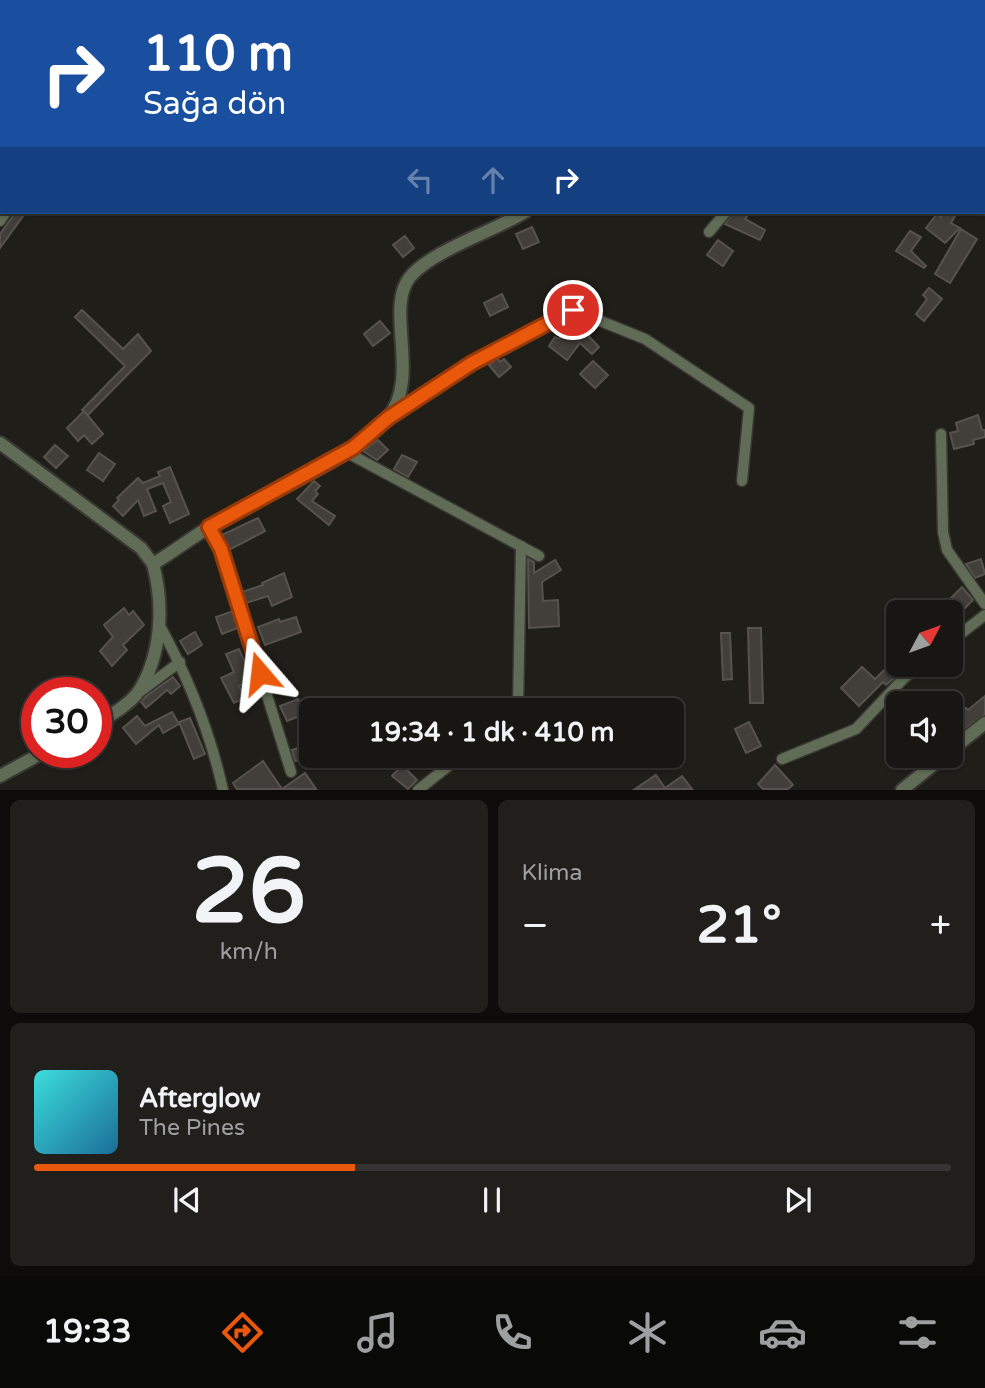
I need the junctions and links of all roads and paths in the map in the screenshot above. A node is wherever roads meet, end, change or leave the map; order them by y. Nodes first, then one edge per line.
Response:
1 (521, 214) edge
2 (724, 214) edge
3 (709, 232) dead end
4 (388, 418) junction
5 (941, 434) dead end
6 (0, 443) edge
7 (346, 452) junction
8 (742, 481) dead end
9 (209, 527) junction
10 (521, 547) junction
11 (539, 556) dead end
12 (153, 564) junction
13 (985, 604) edge
14 (985, 615) edge
15 (160, 626) junction
16 (963, 632) edge
17 (180, 662) junction
18 (905, 677) edge
19 (138, 693) junction
20 (518, 698) edge
21 (112, 712) edge
22 (985, 723) edge
23 (963, 741) edge
24 (782, 759) dead end
25 (21, 765) edge
26 (445, 768) edge
27 (929, 768) edge
28 (291, 772) dead end
29 (0, 776) edge
30 (223, 789) edge
31 (418, 789) edge
32 (902, 789) edge

1 - 4 street
2 - 3 street
4 - 7 street
4 - 8 street
5 - 13 street
6 - 12 street
7 - 9 street
7 - 10 street
9 - 12 street
9 - 28 street
10 - 11 street
10 - 20 street
12 - 15 street
14 - 16 street
15 - 17 street
15 - 19 street
17 - 19 street
17 - 30 street
18 - 24 street
19 - 21 street
22 - 23 street
25 - 29 street
26 - 31 street
27 - 32 street

